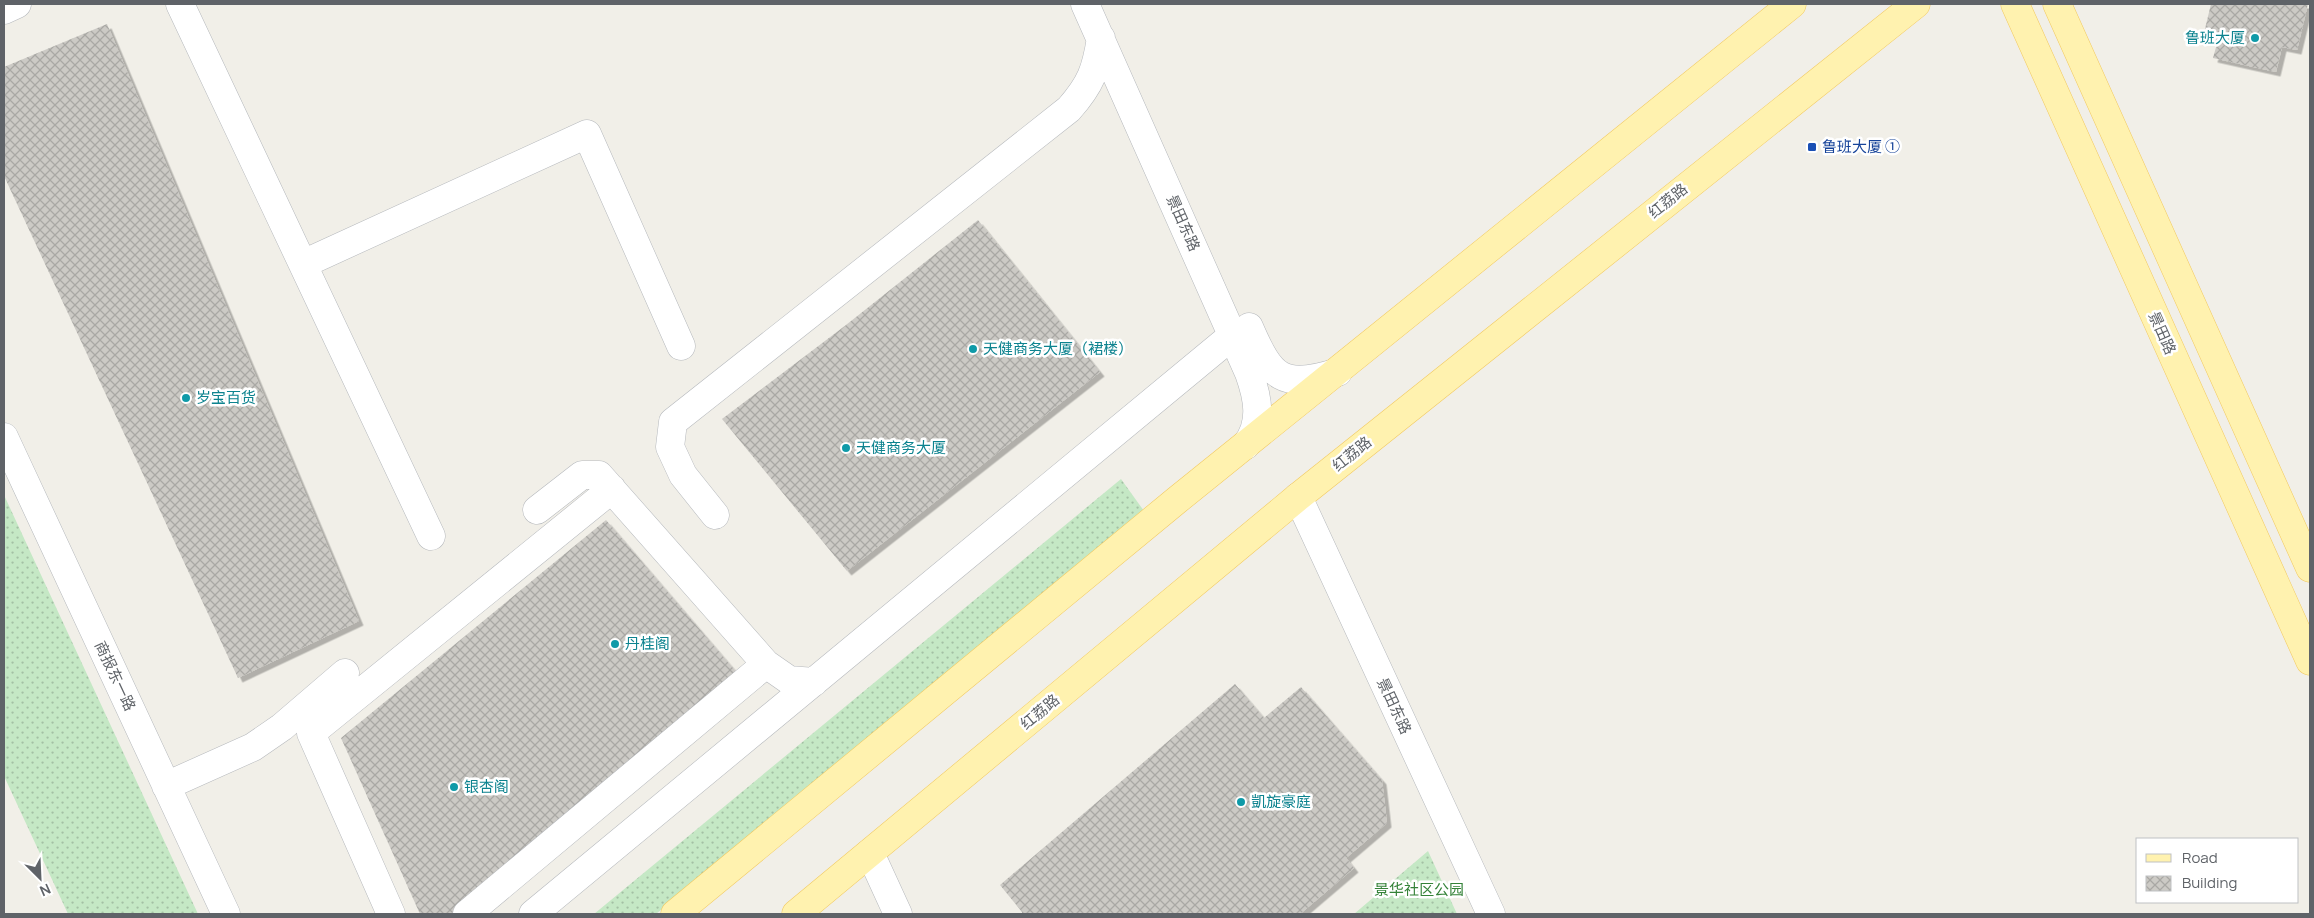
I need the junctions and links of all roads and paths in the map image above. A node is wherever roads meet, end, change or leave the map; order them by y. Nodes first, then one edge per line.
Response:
1 (17, 4) edge
2 (180, 4) edge
3 (1085, 4) edge
4 (1106, 4) edge
5 (1792, 4) edge
6 (1916, 4) edge
7 (2015, 4) edge
8 (2057, 4) edge
9 (4, 10) edge
10 (1100, 38) junction
11 (1069, 109) junction
12 (1143, 133) junction
13 (303, 264) junction
14 (1233, 335) junction
15 (681, 346) dead end
16 (1338, 372) junction
17 (4, 437) edge
18 (1246, 446) junction
19 (612, 489) junction
20 (1298, 497) junction
21 (537, 510) dead end
22 (715, 515) dead end
23 (431, 536) dead end
24 (2310, 568) edge
25 (2310, 661) edge
26 (766, 664) junction
27 (345, 673) dead end
28 (814, 682) junction
29 (311, 733) junction
30 (168, 791) junction
31 (870, 853) junction
32 (226, 914) edge
33 (391, 914) edge
34 (467, 914) edge
35 (533, 914) edge
36 (675, 914) edge
37 (796, 914) edge
38 (898, 914) edge
39 (1491, 914) edge

1 - 9 street
2 - 13 street
3 - 10 street, 景田东路
4 - 16 street, 景田东路
5 - 16 main road
6 - 20 main road, 红荔路
7 - 25 main road, 景田路
8 - 24 main road
10 - 11 street
10 - 12 street, 景田东路
11 - 12 street
11 - 22 street
12 - 14 street, 景田东路
13 - 15 street
13 - 23 street
14 - 18 street, 景田东路
14 - 28 street
16 - 18 main road
17 - 30 street, 商报东一路
18 - 36 main road
19 - 21 street
19 - 26 street
19 - 29 street
20 - 31 main road, 红荔路
20 - 39 street, 景田东路
26 - 28 street
26 - 34 street
27 - 30 street
28 - 35 street
29 - 30 street
29 - 33 street
30 - 32 street, 商报东一路
31 - 37 main road, 红荔路
31 - 38 street

